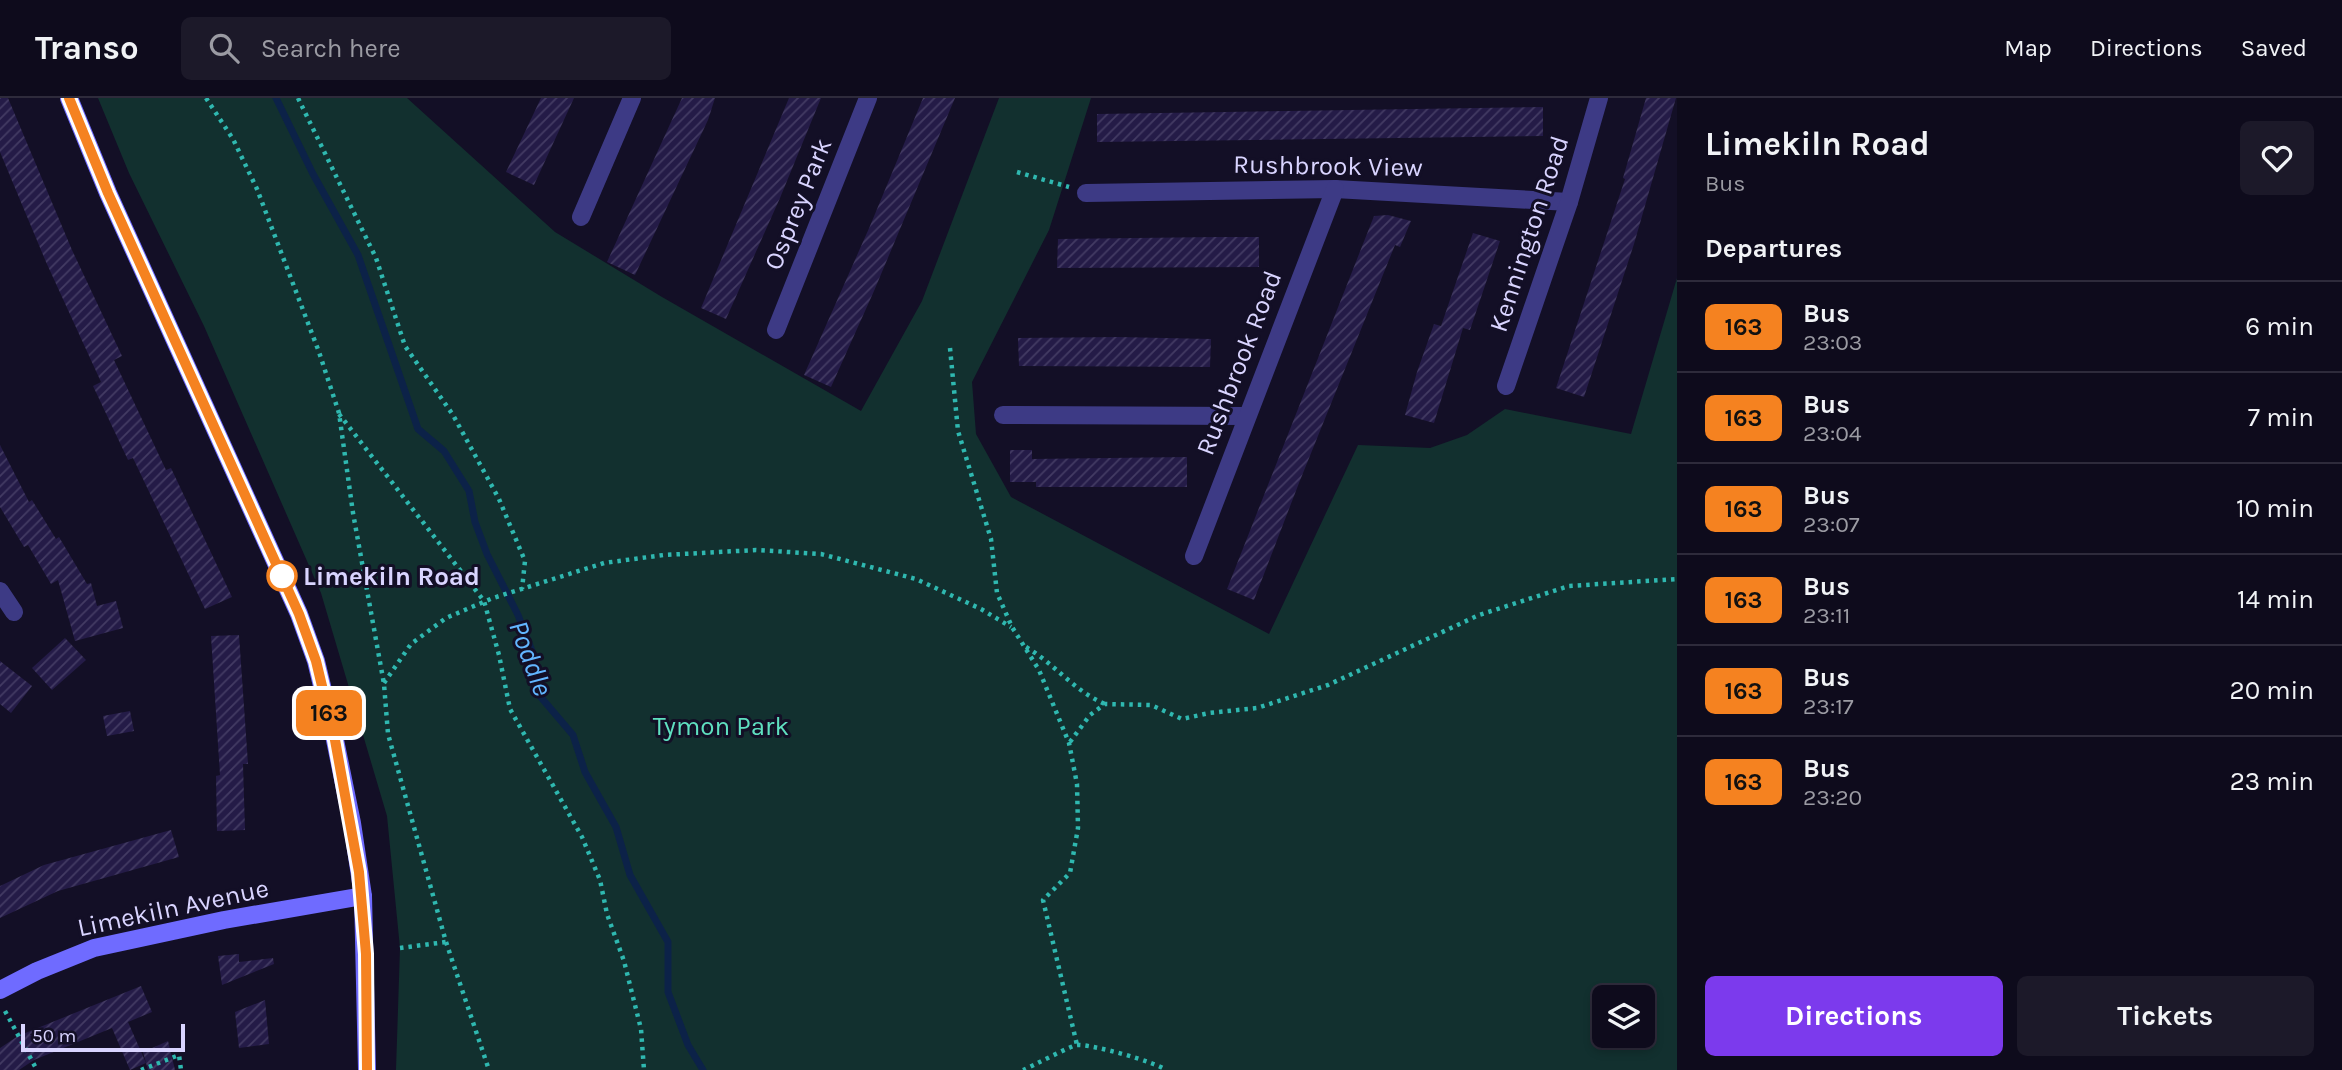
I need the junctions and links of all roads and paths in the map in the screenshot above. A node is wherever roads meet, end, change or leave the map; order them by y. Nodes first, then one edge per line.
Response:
1 (69, 98) edge
2 (206, 98) edge
3 (298, 98) edge
4 (632, 98) edge
5 (869, 98) edge
6 (1599, 98) edge
7 (1017, 172) dead end
8 (1335, 189) junction
9 (1078, 190) joint
10 (1569, 202) junction
11 (581, 217) dead end
12 (776, 330) dead end
13 (950, 348) dead end
14 (1506, 386) dead end
15 (339, 413) junction
16 (1003, 415) dead end
17 (1246, 416) junction
18 (1194, 556) dead end
19 (1677, 579) edge
20 (522, 589) junction
21 (0, 591) edge
22 (484, 601) junction
23 (14, 612) dead end
24 (1012, 628) junction
25 (1026, 646) junction
26 (384, 684) junction
27 (1105, 704) junction
28 (1069, 743) junction
29 (363, 896) junction
30 (446, 942) junction
31 (400, 948) dead end
32 (0, 990) edge
33 (5, 1012) dead end
34 (1077, 1045) junction
35 (37, 1070) edge
36 (141, 1070) edge
37 (181, 1070) edge
38 (367, 1070) edge
39 (489, 1070) edge
40 (644, 1070) edge
41 (1023, 1070) edge
42 (1166, 1070) edge

1 - 29 street
2 - 15 path
3 - 20 path
4 - 11 street
5 - 12 street, Osprey Park
6 - 10 street, Kennington Road
7 - 9 path
8 - 9 street, Rushbrook View
8 - 10 street, Rushbrook View
8 - 17 street, Rushbrook Road
10 - 14 street, Kennington Road
13 - 24 path
15 - 22 path
15 - 26 path
16 - 17 street
17 - 18 street, Rushbrook Road
19 - 27 path
20 - 22 path
20 - 24 path
21 - 23 street
22 - 26 path
22 - 40 path
24 - 25 path
25 - 27 path
25 - 28 path
26 - 30 path
27 - 28 path
28 - 34 path
29 - 32 street, Limekiln Avenue
29 - 38 street
30 - 31 path
30 - 39 path
33 - 35 path
34 - 41 path
34 - 42 path
36 - 37 path

